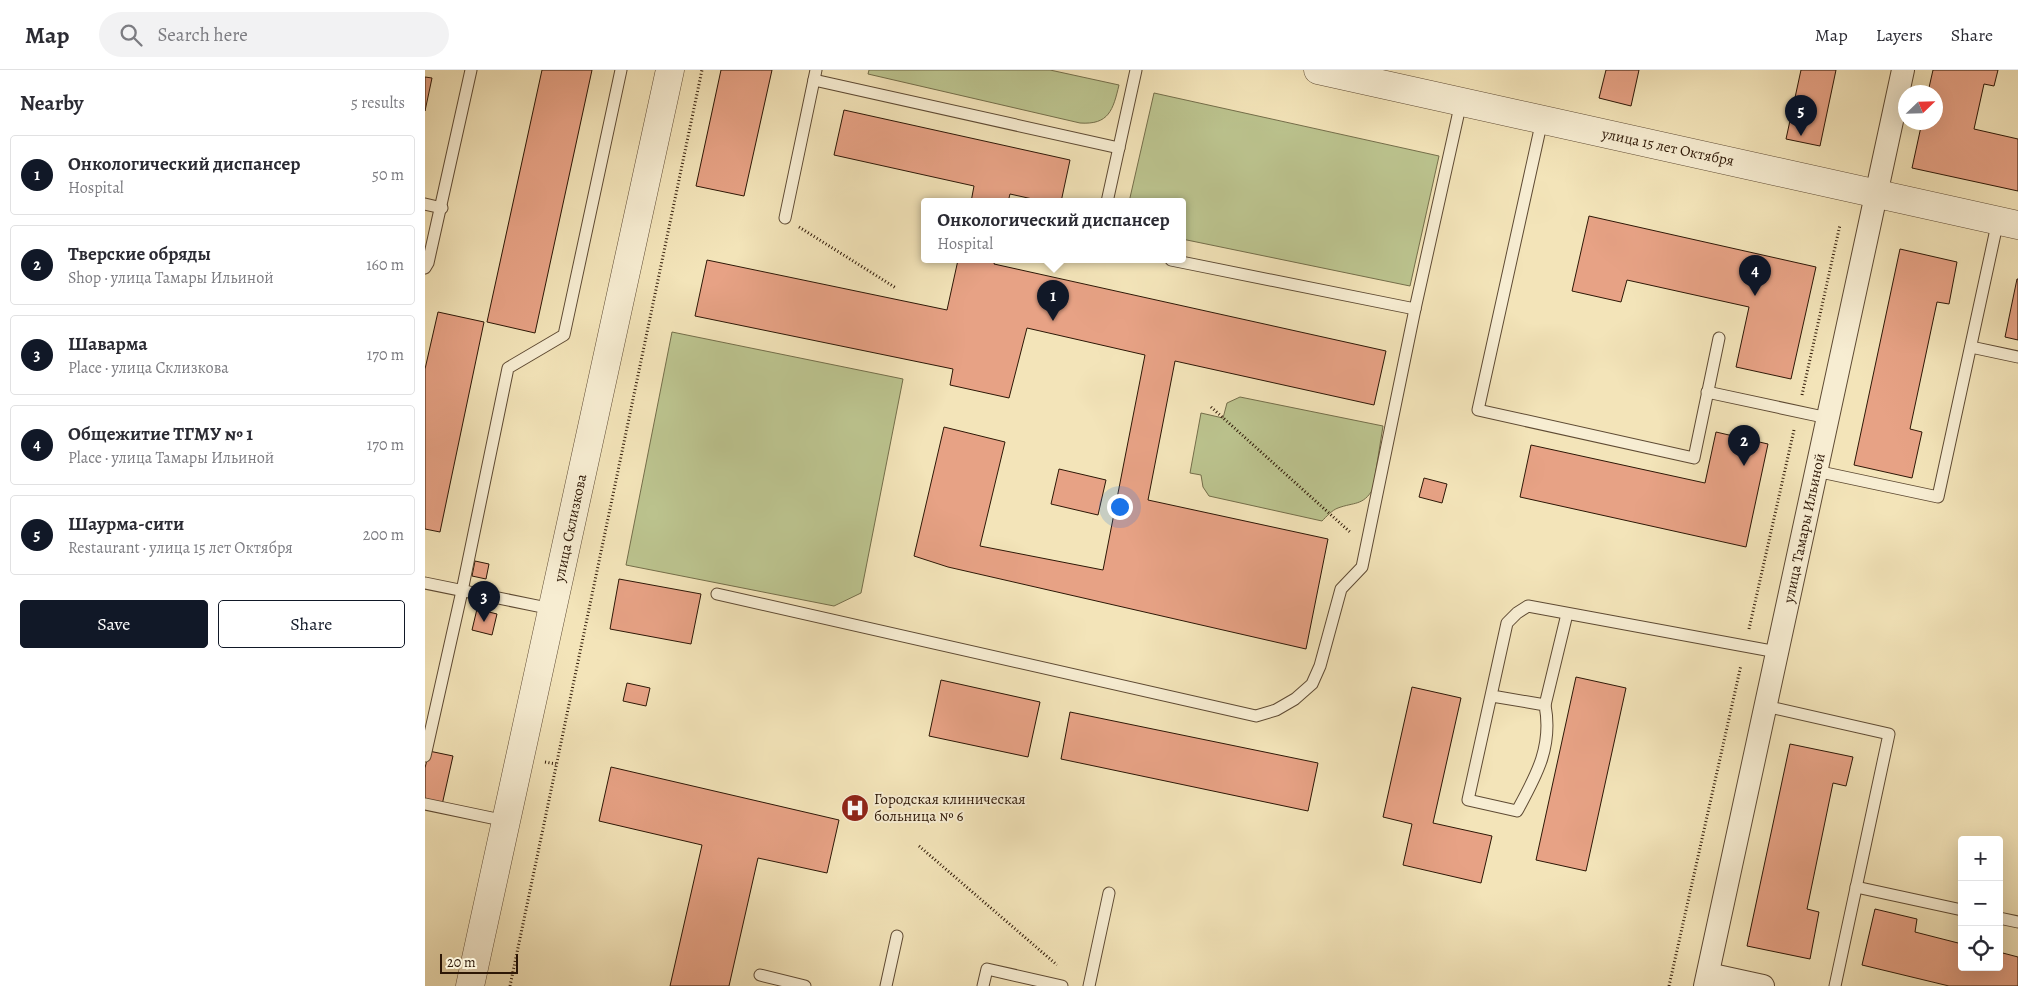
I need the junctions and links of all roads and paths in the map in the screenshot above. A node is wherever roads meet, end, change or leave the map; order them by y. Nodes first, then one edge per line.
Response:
1 (471, 70) edge
2 (621, 70) edge
3 (670, 70) edge
4 (702, 70) edge
5 (1136, 70) edge
6 (1318, 70) edge
7 (1903, 70) edge
8 (815, 75) edge
9 (1461, 102) junction
10 (1542, 120) junction
11 (1119, 148) junction
12 (1876, 193) junction
13 (1108, 198) edge
14 (425, 204) edge
15 (442, 208) junction
16 (785, 218) joint
17 (2008, 222) edge
18 (1840, 225) dead end
19 (1186, 263) edge
20 (425, 268) edge
21 (896, 288) dead end
22 (1415, 309) junction
23 (1719, 338) dead end
24 (1971, 347) junction
25 (2018, 357) edge
26 (1707, 392) junction
27 (1211, 407) dead end
28 (1798, 412) junction
29 (1827, 418) junction
30 (1816, 471) junction
31 (1366, 546) junction
32 (425, 583) edge
33 (462, 591) junction
34 (717, 594) dead end
35 (552, 609) junction
36 (1567, 614) junction
37 (1745, 646) junction
38 (1777, 652) junction
39 (1492, 696) junction
40 (1545, 705) junction
41 (1765, 706) junction
42 (425, 756) edge
43 (425, 804) edge
44 (506, 821) junction
45 (919, 846) dead end
46 (1856, 887) junction
47 (1109, 893) dead end
48 (1958, 909) edge
49 (2003, 919) edge
50 (2018, 922) edge
51 (897, 936) dead end
52 (1059, 967) dead end
53 (760, 975) dead end
54 (1706, 980) edge
55 (470, 986) edge
56 (509, 986) edge
57 (805, 986) edge
58 (886, 986) edge
59 (983, 986) edge
60 (1062, 986) edge
61 (1089, 986) edge
62 (1669, 986) edge
63 (1763, 986) edge
64 (1835, 986) edge

1 - 15 lane
2 - 33 lane
3 - 35 street, улица Склизкова
4 - 56 path
5 - 11 lane
6 - 9 street, улица 15 лет Октября
7 - 12 street, улица Тамары Ильиной
8 - 11 lane
8 - 16 lane
9 - 10 street, улица 15 лет Октября
9 - 22 lane
10 - 12 street, улица 15 лет Октября
10 - 26 lane
11 - 13 lane
12 - 17 street, улица 15 лет Октября
12 - 29 street, улица Тамары Ильиной
14 - 15 lane
15 - 20 lane
16 - 21 path
17 - 24 lane
18 - 28 path
19 - 22 lane
22 - 31 lane
23 - 26 lane
24 - 25 lane
24 - 30 lane
26 - 28 lane
27 - 31 path
28 - 29 lane
28 - 37 path
29 - 30 street, улица Тамары Ильиной
30 - 38 street, улица Тамары Ильиной
31 - 34 lane
32 - 33 lane
33 - 35 lane
33 - 42 lane
35 - 44 street, улица Склизкова
36 - 37 lane
36 - 39 lane
36 - 40 lane
37 - 38 lane
37 - 62 path
38 - 41 street, улица Тамары Ильиной
39 - 40 lane
39 - 40 lane
41 - 46 lane
41 - 54 street, улица Тамары Ильиной
43 - 44 lane
44 - 55 street, улица Склизкова
45 - 52 path
46 - 48 lane
46 - 64 lane
47 - 61 lane
49 - 50 lane
51 - 58 lane
53 - 57 lane
54 - 63 street
59 - 60 lane

